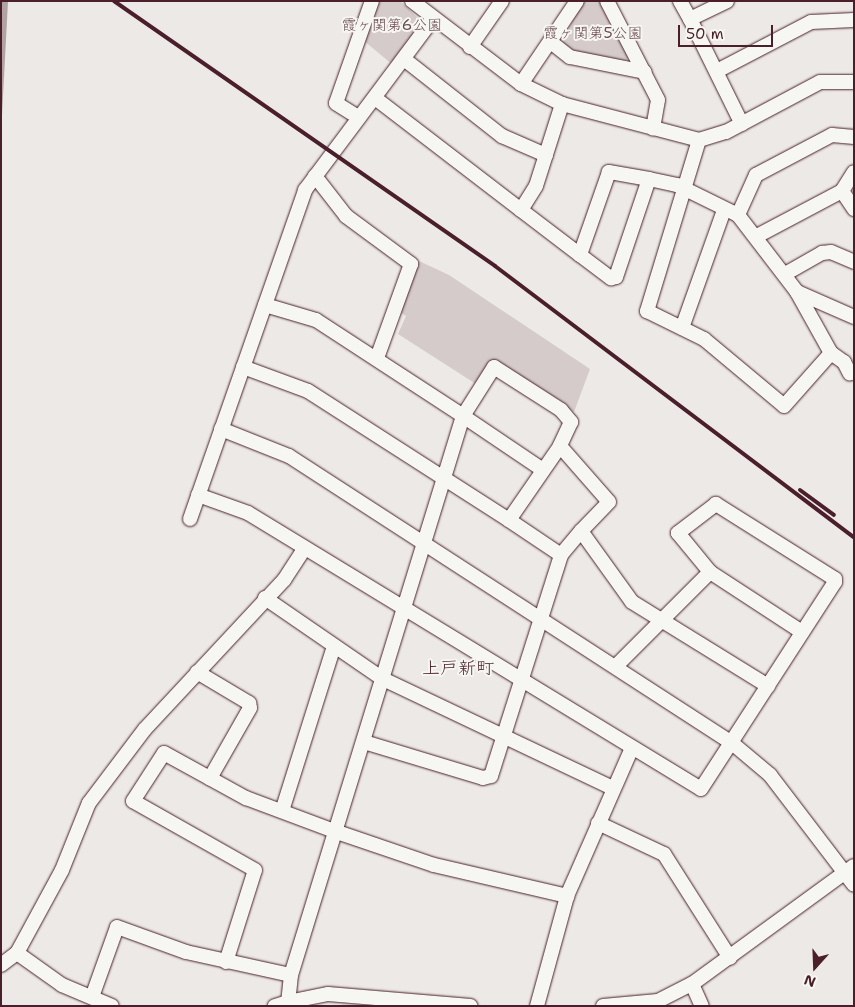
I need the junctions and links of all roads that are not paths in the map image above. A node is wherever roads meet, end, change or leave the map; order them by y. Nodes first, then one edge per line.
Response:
1 (372, 1) edge
2 (412, 1) edge
3 (577, 1) edge
4 (607, 1) edge
5 (680, 1) edge
6 (727, 1) edge
7 (499, 2) edge
8 (433, 19) junction
9 (690, 19) junction
10 (854, 20) edge
11 (552, 43) junction
12 (470, 47) junction
13 (404, 59) junction
14 (717, 71) junction
15 (645, 72) junction
16 (854, 82) edge
17 (521, 84) junction
18 (375, 98) junction
19 (562, 104) junction
20 (358, 117) junction
21 (742, 124) junction
22 (653, 129) junction
23 (854, 136) edge
24 (699, 140) junction
25 (546, 155) junction
26 (854, 172) edge
27 (315, 176) junction
28 (649, 180) junction
29 (686, 190) junction
30 (842, 191) junction
31 (854, 209) edge
32 (521, 210) junction
33 (724, 210) junction
34 (738, 215) junction
35 (757, 236) junction
36 (580, 255) junction
37 (854, 262) edge
38 (785, 274) junction
39 (797, 292) junction
40 (265, 305) junction
41 (854, 317) edge
42 (682, 328) junction
43 (831, 353) junction
44 (377, 358) junction
45 (243, 366) junction
46 (850, 374) dead end
47 (463, 416) junction
48 (221, 429) junction
49 (560, 446) junction
50 (543, 470) junction
51 (443, 477) junction
52 (198, 495) junction
53 (190, 520) dead end
54 (509, 520) junction
55 (581, 531) junction
56 (422, 546) junction
57 (305, 548) junction
58 (562, 556) junction
59 (710, 572) junction
60 (265, 598) junction
61 (404, 611) junction
62 (539, 616) junction
63 (657, 621) junction
64 (802, 632) junction
65 (334, 646) junction
66 (616, 666) junction
67 (197, 672) junction
68 (383, 679) junction
69 (522, 682) junction
70 (768, 686) junction
71 (505, 736) junction
72 (364, 742) junction
73 (732, 743) junction
74 (632, 748) junction
75 (210, 778) junction
76 (613, 788) junction
77 (282, 811) junction
78 (598, 823) junction
79 (337, 832) junction
80 (851, 875) edge
81 (568, 896) junction
82 (17, 953) junction
83 (730, 958) junction
84 (226, 962) junction
85 (1, 965) edge
86 (291, 974) junction
87 (692, 984) junction
88 (92, 997) junction
89 (282, 1004) edge
90 (112, 1006) edge
91 (470, 1006) edge
92 (537, 1006) edge
93 (603, 1006) edge
94 (702, 1006) edge

1 - 20 street
2 - 8 street
3 - 11 street
4 - 15 street
5 - 9 street
6 - 9 street
7 - 12 street
8 - 12 street
8 - 13 street
9 - 14 street
10 - 14 street
11 - 15 street
11 - 17 street
12 - 17 street
13 - 18 street
13 - 25 street
14 - 21 street
15 - 22 street
16 - 21 street
17 - 19 street
18 - 20 street
18 - 32 street
19 - 22 street
19 - 25 street
20 - 27 street
21 - 24 street
22 - 24 street
23 - 34 street
24 - 29 street
25 - 32 street
26 - 30 street
27 - 40 street
27 - 44 street
28 - 29 street
28 - 36 street
28 - 36 street
29 - 33 street
29 - 42 street
30 - 31 street
30 - 35 street
32 - 36 street
33 - 34 street
33 - 42 street
34 - 35 street
35 - 38 street
37 - 38 street
38 - 39 street
39 - 41 street
39 - 43 street
40 - 44 street
40 - 45 street
42 - 43 street
43 - 46 street
44 - 47 street
45 - 48 street
45 - 51 street
47 - 49 street
47 - 50 street
47 - 51 street
48 - 52 street
48 - 56 street
49 - 50 street
49 - 55 street
50 - 54 street
51 - 54 street
51 - 56 street
52 - 53 street
52 - 57 street
54 - 58 street
55 - 58 street
55 - 63 street
56 - 61 street
56 - 62 street
57 - 60 street
57 - 61 street
58 - 62 street
59 - 63 street
59 - 64 street
59 - 64 street
60 - 65 street
60 - 67 street
61 - 68 street
61 - 69 street
62 - 66 street
62 - 69 street
63 - 66 street
63 - 70 street
64 - 70 street
65 - 68 street
65 - 77 street
66 - 73 street
67 - 75 street
67 - 82 street
68 - 71 street
68 - 72 street
69 - 71 street
69 - 74 street
70 - 73 street
71 - 72 street
71 - 76 street
72 - 79 street
73 - 74 street
73 - 80 street
74 - 76 street
75 - 77 street
75 - 84 street
76 - 78 street
77 - 79 street
78 - 81 street
78 - 83 street
79 - 81 street
79 - 86 street
80 - 83 street
81 - 92 street
82 - 85 street
82 - 88 street
83 - 87 street
84 - 86 street
84 - 88 street
86 - 89 street
87 - 93 street
87 - 94 street
88 - 90 street
89 - 91 street

